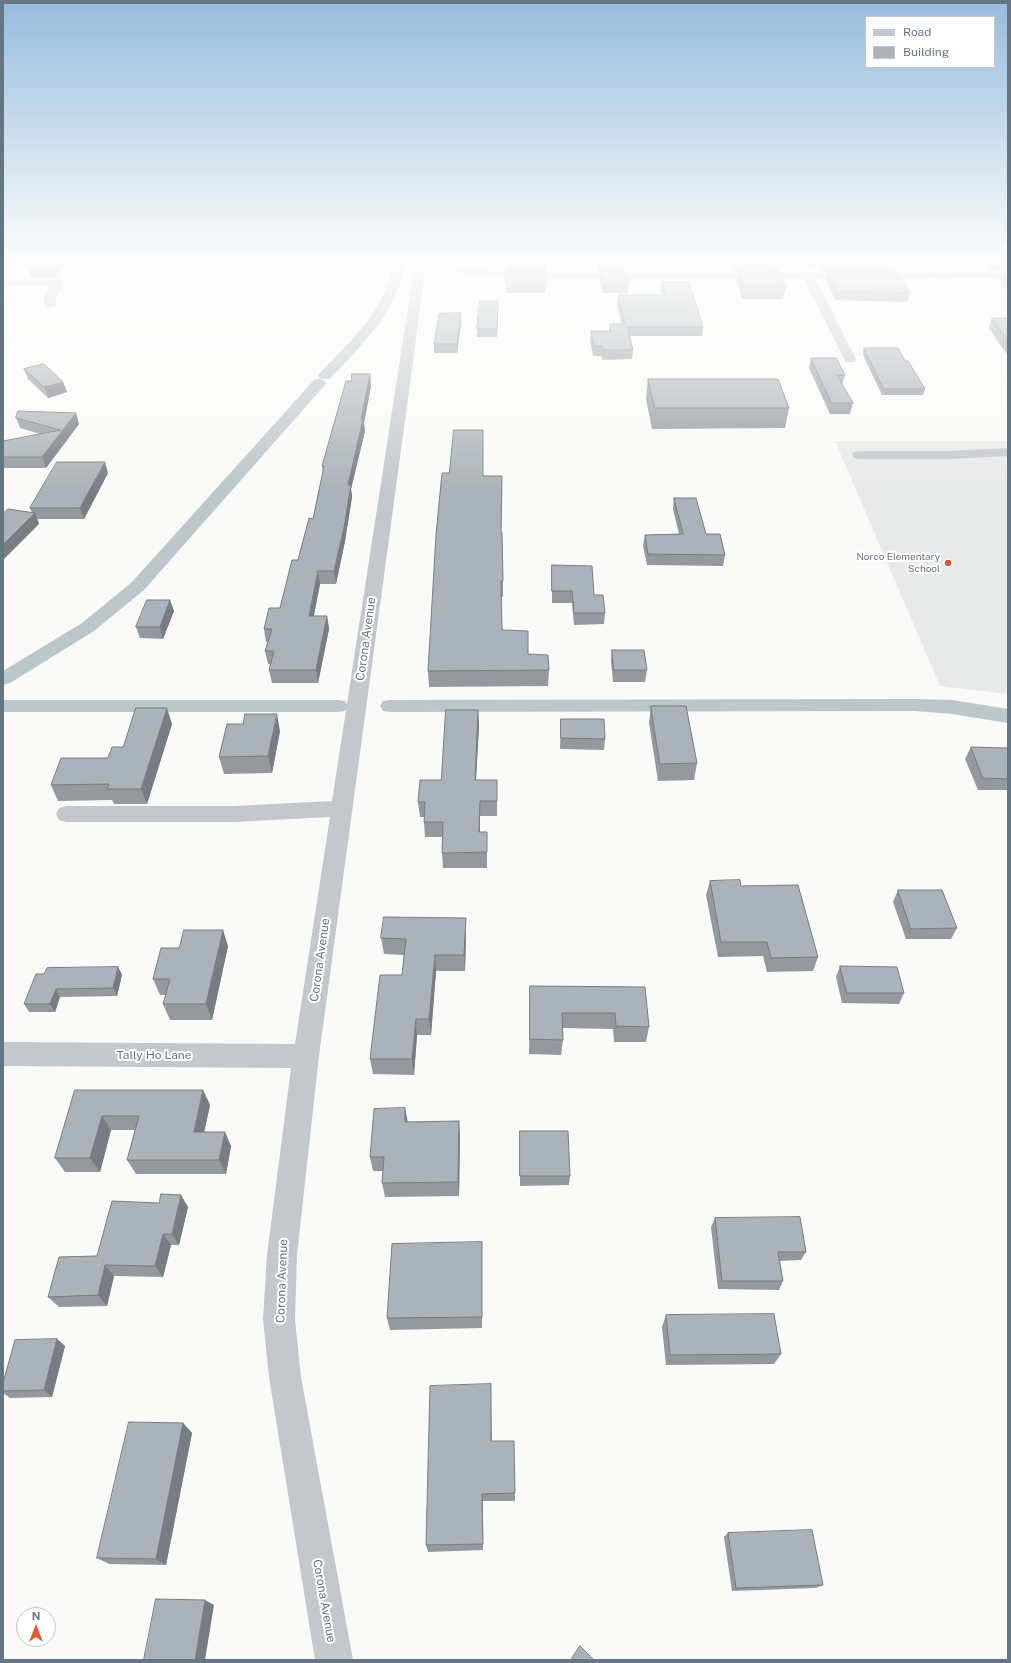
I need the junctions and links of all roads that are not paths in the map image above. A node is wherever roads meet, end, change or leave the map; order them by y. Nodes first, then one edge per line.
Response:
1 (408, 337) edge
2 (839, 337) edge
3 (850, 358) dead end
4 (1008, 452) edge
5 (859, 455) dead end
6 (341, 809) junction
7 (67, 814) dead end
8 (3, 1054) edge
9 (306, 1056) junction
10 (334, 1660) edge

1 - 6 street, Corona Avenue
2 - 3 street
4 - 5 street
6 - 7 street
6 - 9 street, Corona Avenue
8 - 9 street, Tally Ho Lane
9 - 10 street, Corona Avenue

